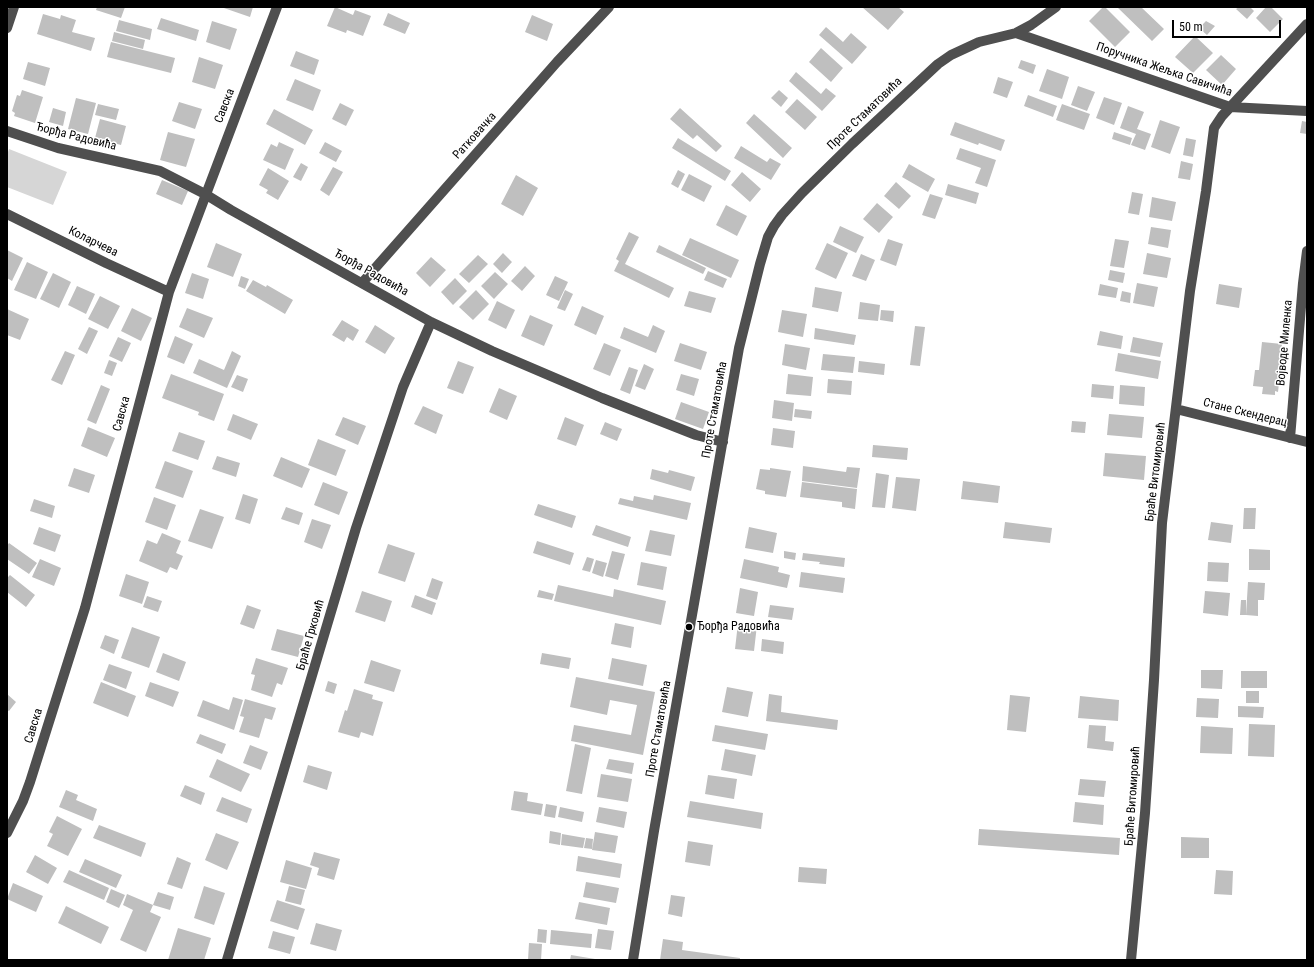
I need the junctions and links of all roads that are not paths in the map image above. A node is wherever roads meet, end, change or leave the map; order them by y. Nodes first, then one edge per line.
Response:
1 (14, 7) edge
2 (277, 7) edge
3 (609, 7) edge
4 (1056, 7) edge
5 (1307, 24) edge
6 (7, 28) edge
7 (1016, 33) junction
8 (1230, 107) junction
9 (1307, 111) edge
10 (7, 131) edge
11 (205, 194) junction
12 (7, 214) edge
13 (1307, 251) edge
14 (362, 283) junction
15 (168, 292) junction
16 (431, 322) junction
17 (1176, 409) junction
18 (1290, 438) junction
19 (723, 442) junction
20 (1307, 442) edge
21 (7, 833) edge
22 (227, 960) edge
23 (633, 960) edge
24 (1131, 960) edge

1 - 6 street
2 - 11 street, Савска
3 - 14 street, Ратковачка
4 - 7 street, Проте Стаматовића
5 - 8 street, Браће Витомировић
7 - 8 street, Поручника Жељка Савичића
7 - 19 street, Проте Стаматовића
8 - 9 street, Поручника Жељка Савичића
8 - 17 street, Браће Витомировић
10 - 11 street, Ђорђа Радовића
11 - 14 street, Ђорђа Радовића
11 - 15 street, Савска
12 - 15 street, Коларчева
13 - 18 street, Војводе Миленка
14 - 16 street, Ђорђа Радовића
15 - 21 street, Савска
16 - 19 street, Ђорђа Радовића
16 - 22 street, Браће Грковић
17 - 18 street, Стане Скендерац
17 - 24 street, Браће Витомировић
18 - 20 street, Стане Скендерац
19 - 23 street, Проте Стаматовића

